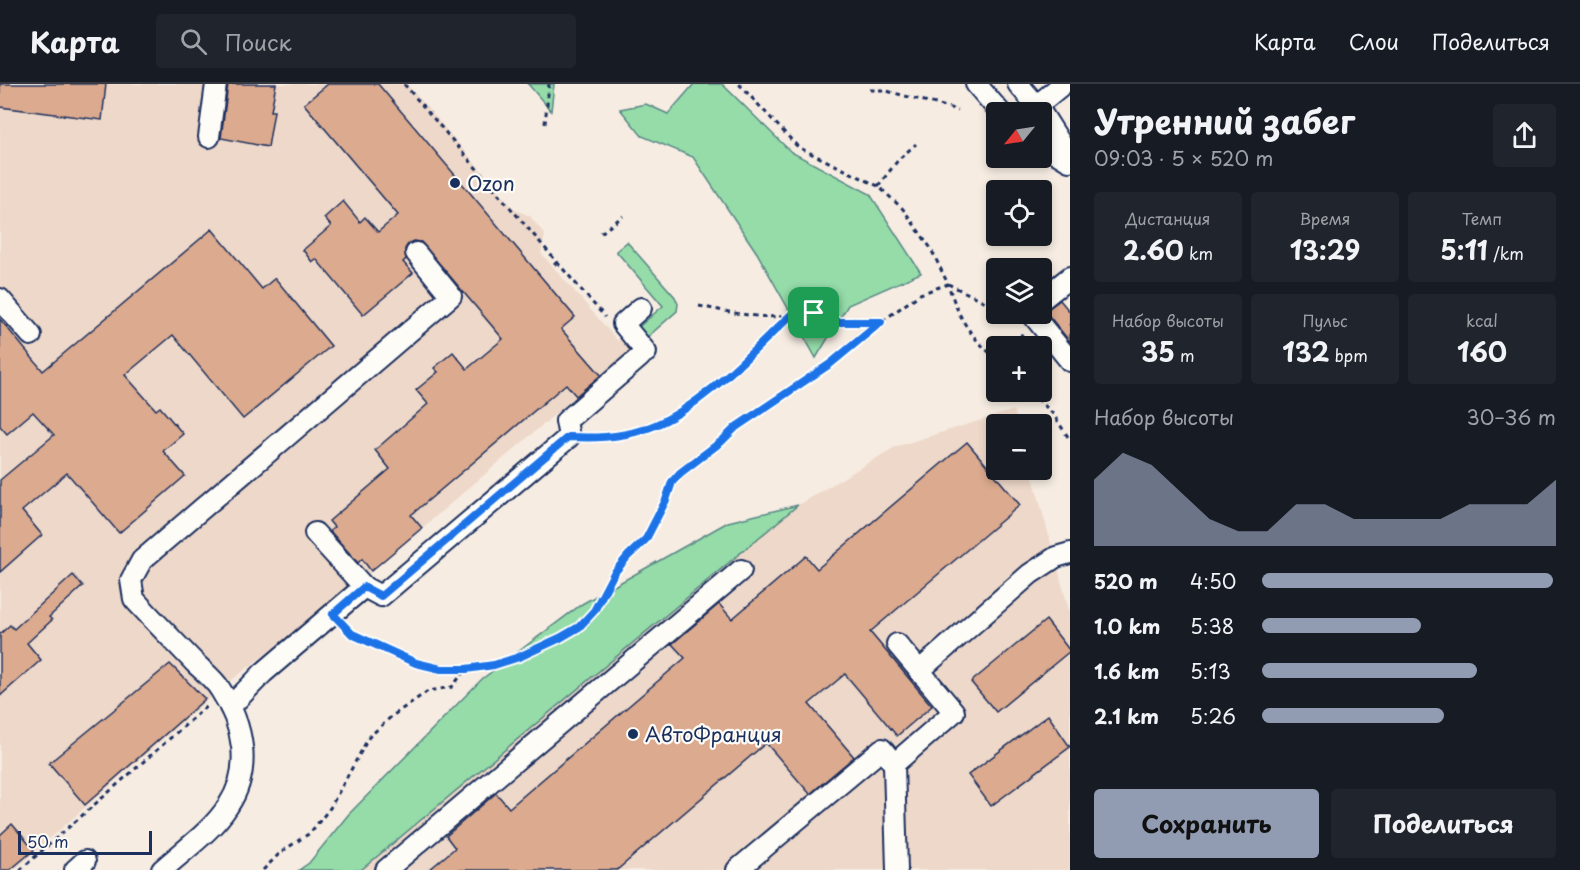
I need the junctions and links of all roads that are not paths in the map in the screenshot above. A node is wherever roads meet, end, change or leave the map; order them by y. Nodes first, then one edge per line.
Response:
1 (216, 84) edge
2 (976, 84) edge
3 (1018, 84) edge
4 (1063, 84) edge
5 (991, 102) edge
6 (1029, 102) edge
7 (1041, 102) edge
8 (1052, 135) edge
9 (209, 137) dead end
10 (1052, 150) edge
11 (1070, 160) edge
12 (416, 253) dead end
13 (1070, 277) edge
14 (1052, 291) edge
15 (0, 299) edge
16 (641, 308) dead end
17 (1040, 324) edge
18 (31, 335) dead end
19 (1070, 361) edge
20 (315, 533) dead end
21 (1070, 553) edge
22 (741, 570) dead end
23 (364, 587) junction
24 (897, 644) dead end
25 (919, 671) junction
26 (226, 700) junction
27 (894, 764) junction
28 (162, 870) edge
29 (386, 870) edge
30 (737, 870) edge
31 (897, 870) edge

1 - 9 street
2 - 5 street
3 - 6 street
4 - 7 street
8 - 11 street
10 - 11 street
12 - 26 street
13 - 14 street
15 - 18 street
16 - 23 street
17 - 19 street
20 - 23 street
21 - 25 street
22 - 29 street
23 - 26 street
24 - 25 street
25 - 27 street
26 - 28 street
27 - 30 street
27 - 31 street

